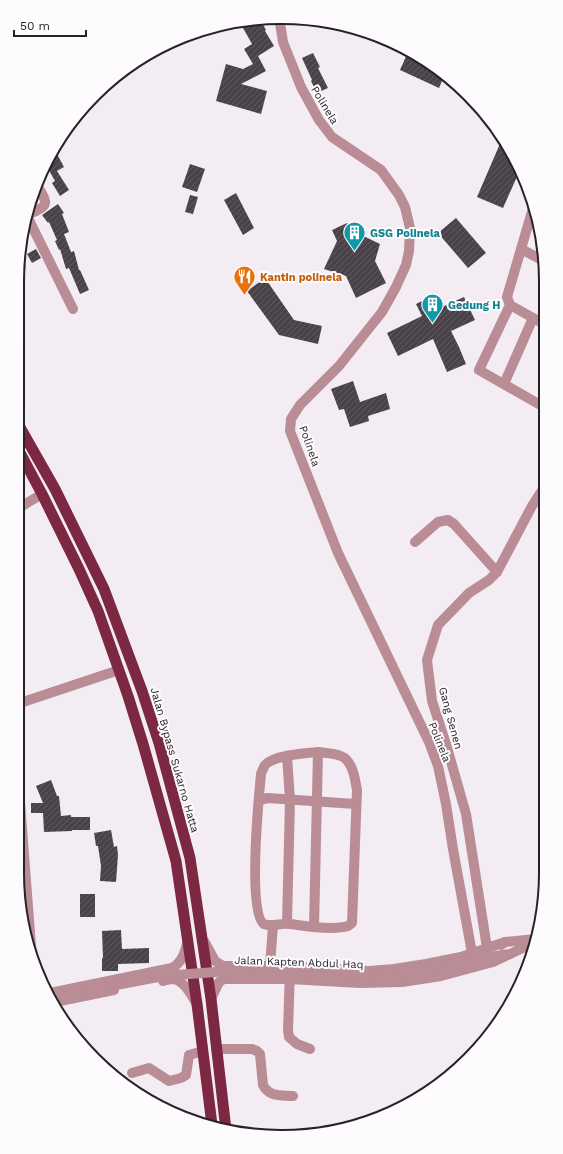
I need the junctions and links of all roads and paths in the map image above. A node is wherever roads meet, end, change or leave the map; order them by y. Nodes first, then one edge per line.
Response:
1 (280, 24) edge
2 (41, 192) edge
3 (34, 212) edge
4 (530, 217) edge
5 (31, 225) edge
6 (521, 249) junction
7 (538, 258) edge
8 (510, 305) junction
9 (73, 309) dead end
10 (533, 318) junction
11 (539, 321) edge
12 (504, 384) junction
13 (539, 404) edge
14 (24, 434) edge
15 (24, 460) edge
16 (42, 494) junction
17 (539, 495) edge
18 (24, 505) edge
19 (415, 542) dead end
20 (498, 572) junction
21 (119, 670) junction
22 (24, 702) edge
23 (318, 752) junction
24 (287, 756) junction
25 (259, 800) junction
26 (290, 800) junction
27 (317, 802) junction
28 (355, 804) junction
29 (24, 854) edge
30 (287, 923) junction
31 (29, 924) edge
32 (273, 925) junction
33 (314, 927) junction
34 (202, 938) junction
35 (188, 940) junction
36 (530, 940) edge
37 (505, 942) junction
38 (528, 945) edge
39 (487, 948) junction
40 (510, 954) junction
41 (473, 957) junction
42 (230, 966) junction
43 (270, 966) junction
44 (290, 966) junction
45 (400, 968) junction
46 (163, 975) junction
47 (231, 978) junction
48 (289, 979) junction
49 (402, 982) junction
50 (54, 993) edge
51 (69, 994) junction
52 (212, 999) junction
53 (58, 1000) edge
54 (197, 1004) junction
55 (216, 1049) junction
56 (310, 1049) dead end
57 (202, 1051) junction
58 (132, 1073) dead end
59 (293, 1096) dead end
60 (211, 1120) edge
61 (225, 1124) edge

1 - 41 street, Polinela
2 - 3 street
4 - 6 street
5 - 9 street
6 - 7 street
6 - 8 street
8 - 10 street
8 - 12 street
10 - 11 street
10 - 12 street
12 - 13 street
14 - 34 highway, Jalan Bypass Sukarno Hatta
15 - 16 highway
16 - 18 street
16 - 21 highway
17 - 20 street, Gang Senen
19 - 20 street
20 - 39 street, Gang Senen
21 - 22 street
21 - 35 highway
23 - 24 street
23 - 27 street
23 - 28 street
24 - 25 street
24 - 26 street
25 - 26 street
25 - 32 street
26 - 27 street
26 - 30 street
27 - 28 street
27 - 33 street
28 - 33 street
29 - 31 street
30 - 32 street
30 - 33 street
32 - 43 street
34 - 42 street
34 - 52 highway, Jalan Bypass Sukarno Hatta
35 - 46 street, Jalan Kapten Abdul Haq
35 - 54 highway
36 - 37 street, Jalan Kapten Abdul Haq
37 - 39 street
37 - 41 street, Jalan Kapten Abdul Haq
38 - 40 street, Jalan Kapten Abdul Haq
39 - 41 street
40 - 41 street, Jalan Kapten Abdul Haq
40 - 49 street
41 - 45 street
41 - 51 street, Jalan Kapten Abdul Haq, bridge
42 - 43 street
42 - 47 street
43 - 44 street
44 - 45 street
44 - 48 street
45 - 49 street
46 - 51 street, Jalan Kapten Abdul Haq
46 - 54 street, Jalan Kapten Abdul Haq
47 - 48 street
47 - 52 street
48 - 49 street
48 - 56 street
50 - 51 street, Jalan Kapten Abdul Haq
51 - 53 street, Jalan Kapten Abdul Haq
52 - 55 highway, Jalan Bypass Sukarno Hatta
54 - 57 highway
55 - 59 street
55 - 61 highway, Jalan Bypass Sukarno Hatta
57 - 58 street
57 - 60 highway

